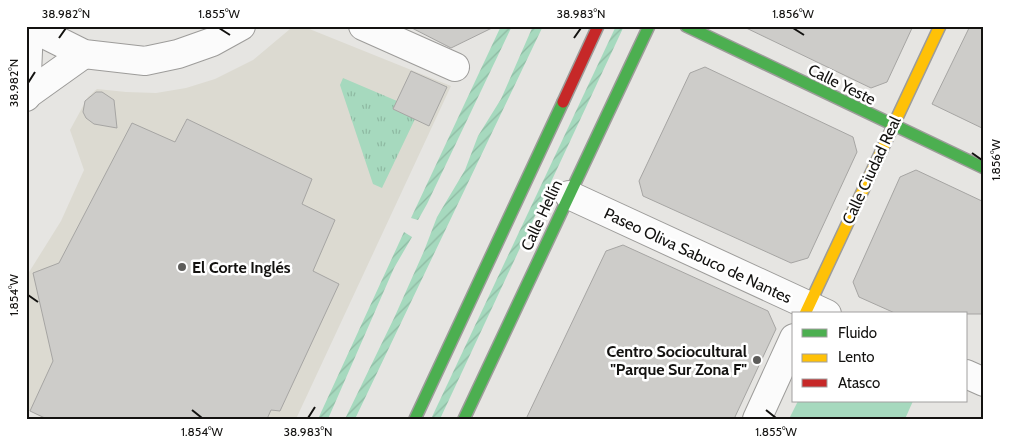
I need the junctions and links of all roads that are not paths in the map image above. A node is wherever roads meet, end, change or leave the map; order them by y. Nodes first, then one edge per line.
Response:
1 (241, 26) edge
2 (363, 26) edge
3 (598, 26) edge
4 (650, 26) edge
5 (686, 26) edge
6 (940, 26) edge
7 (28, 27) edge
8 (84, 54) junction
9 (455, 67) dead end
10 (27, 95) edge
11 (891, 126) junction
12 (984, 168) edge
13 (569, 195) junction
14 (814, 311) edge
15 (792, 342) edge
16 (968, 375) edge
17 (984, 382) edge
18 (414, 419) edge
19 (464, 419) edge
20 (757, 419) edge

1 - 8 street
2 - 9 street
3 - 18 main road, Calle Hellín
4 - 13 main road, Calle Hellín
5 - 11 main road, Calle Yeste
6 - 11 main road, Calle Ciudad Real
7 - 8 street
7 - 10 street
8 - 10 street
11 - 12 main road, Calle Yeste
11 - 14 main road, Calle Ciudad Real
13 - 14 street, Paseo Oliva Sabuco de Nantes
13 - 19 main road, Calle Hellín
15 - 20 street
16 - 17 street

